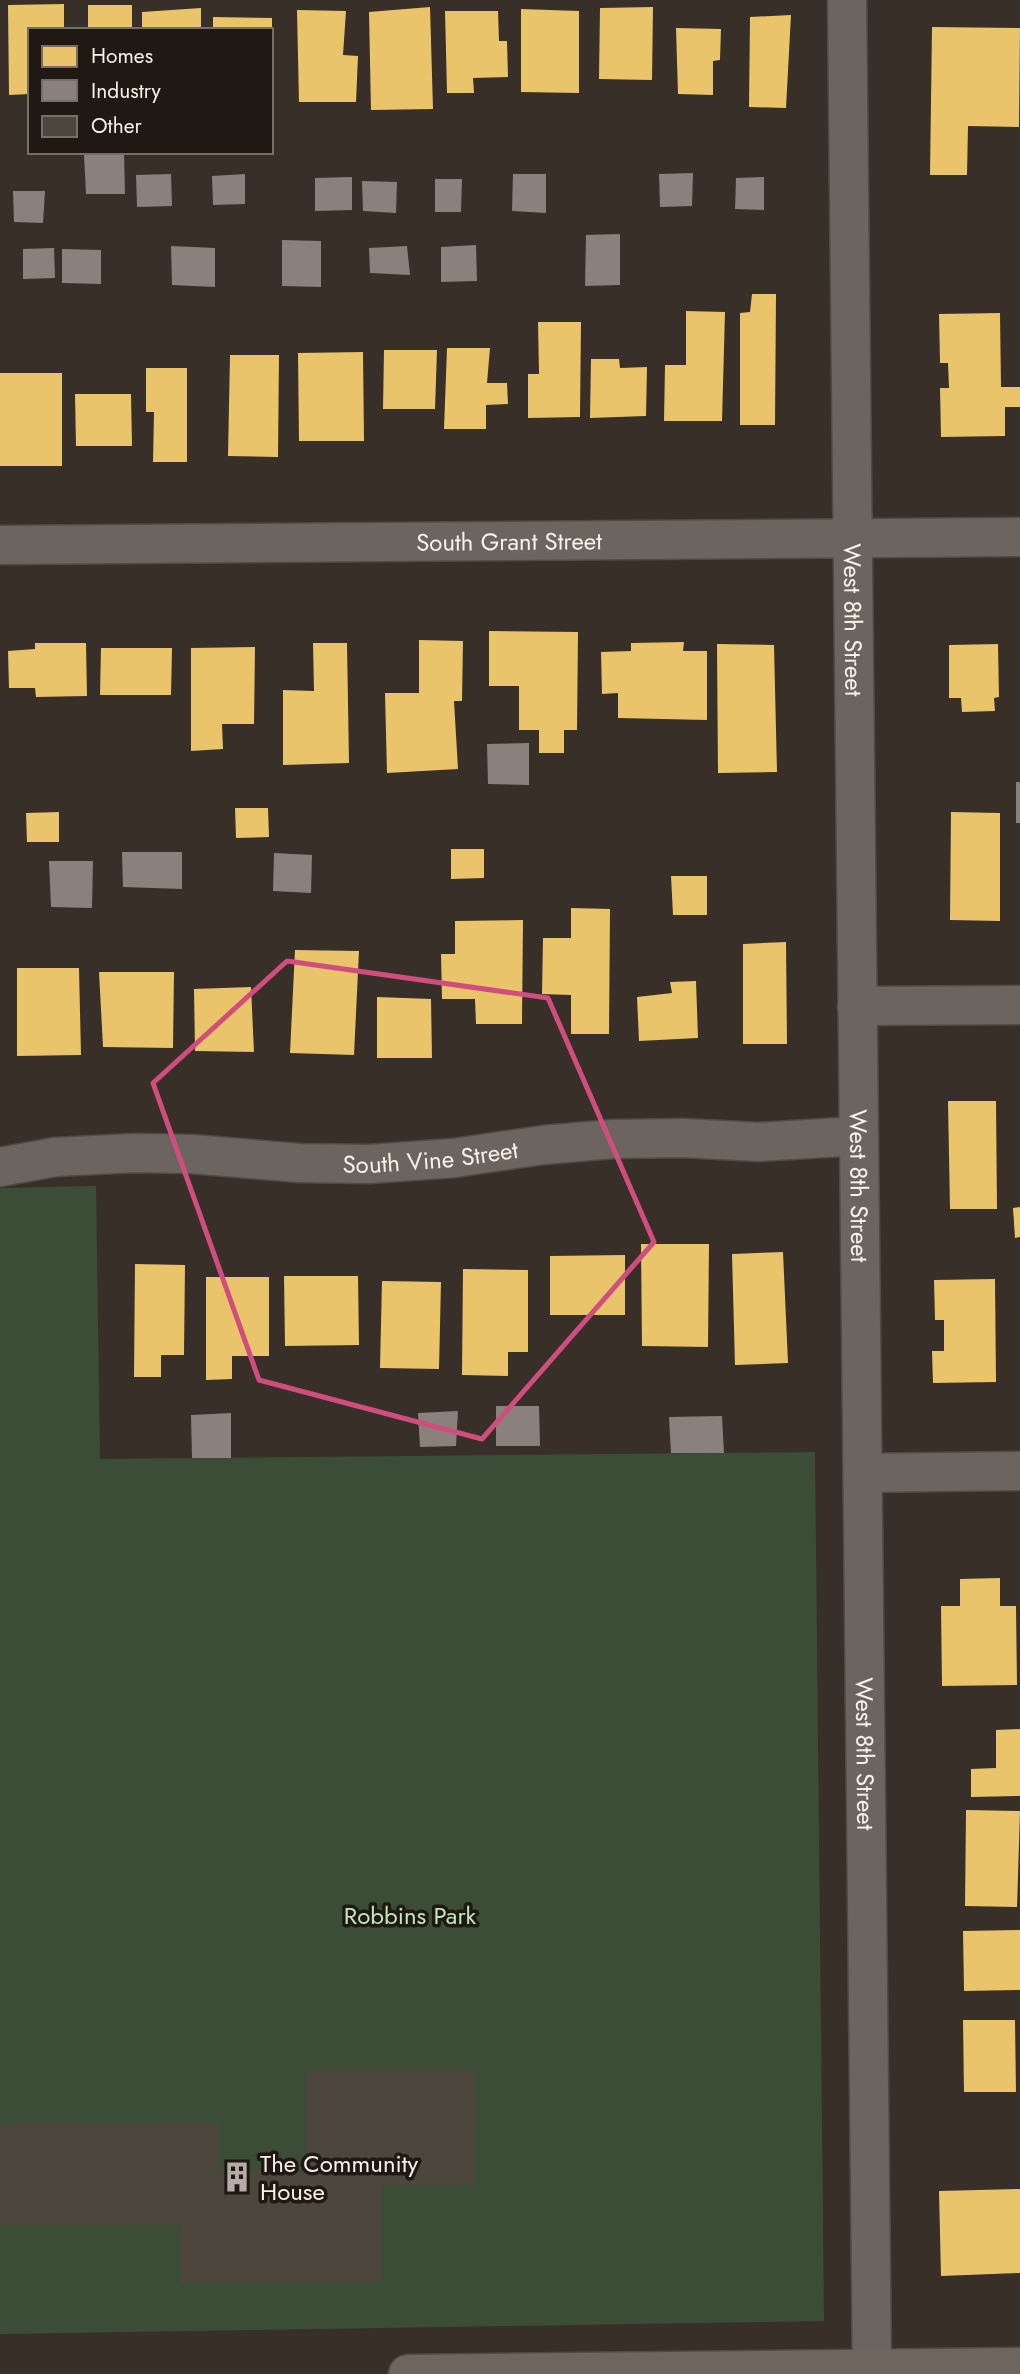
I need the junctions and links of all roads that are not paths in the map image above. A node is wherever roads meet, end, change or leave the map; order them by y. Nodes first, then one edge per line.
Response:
1 (847, 0) edge
2 (1020, 537) edge
3 (853, 539) junction
4 (0, 545) edge
5 (1020, 1005) edge
6 (858, 1006) junction
7 (859, 1136) junction
8 (0, 1167) edge
9 (1020, 1471) edge
10 (863, 1473) junction
11 (1020, 2367) edge
12 (872, 2371) edge
13 (408, 2374) edge

1 - 3 street, West 8th Street
2 - 3 street, South Grant Street
3 - 4 street, South Grant Street
3 - 6 street, West 8th Street
5 - 6 street
6 - 7 street, West 8th Street
7 - 8 street, South Vine Street
7 - 10 street, West 8th Street
9 - 10 street
10 - 12 street, West 8th Street
11 - 12 street
12 - 13 street

